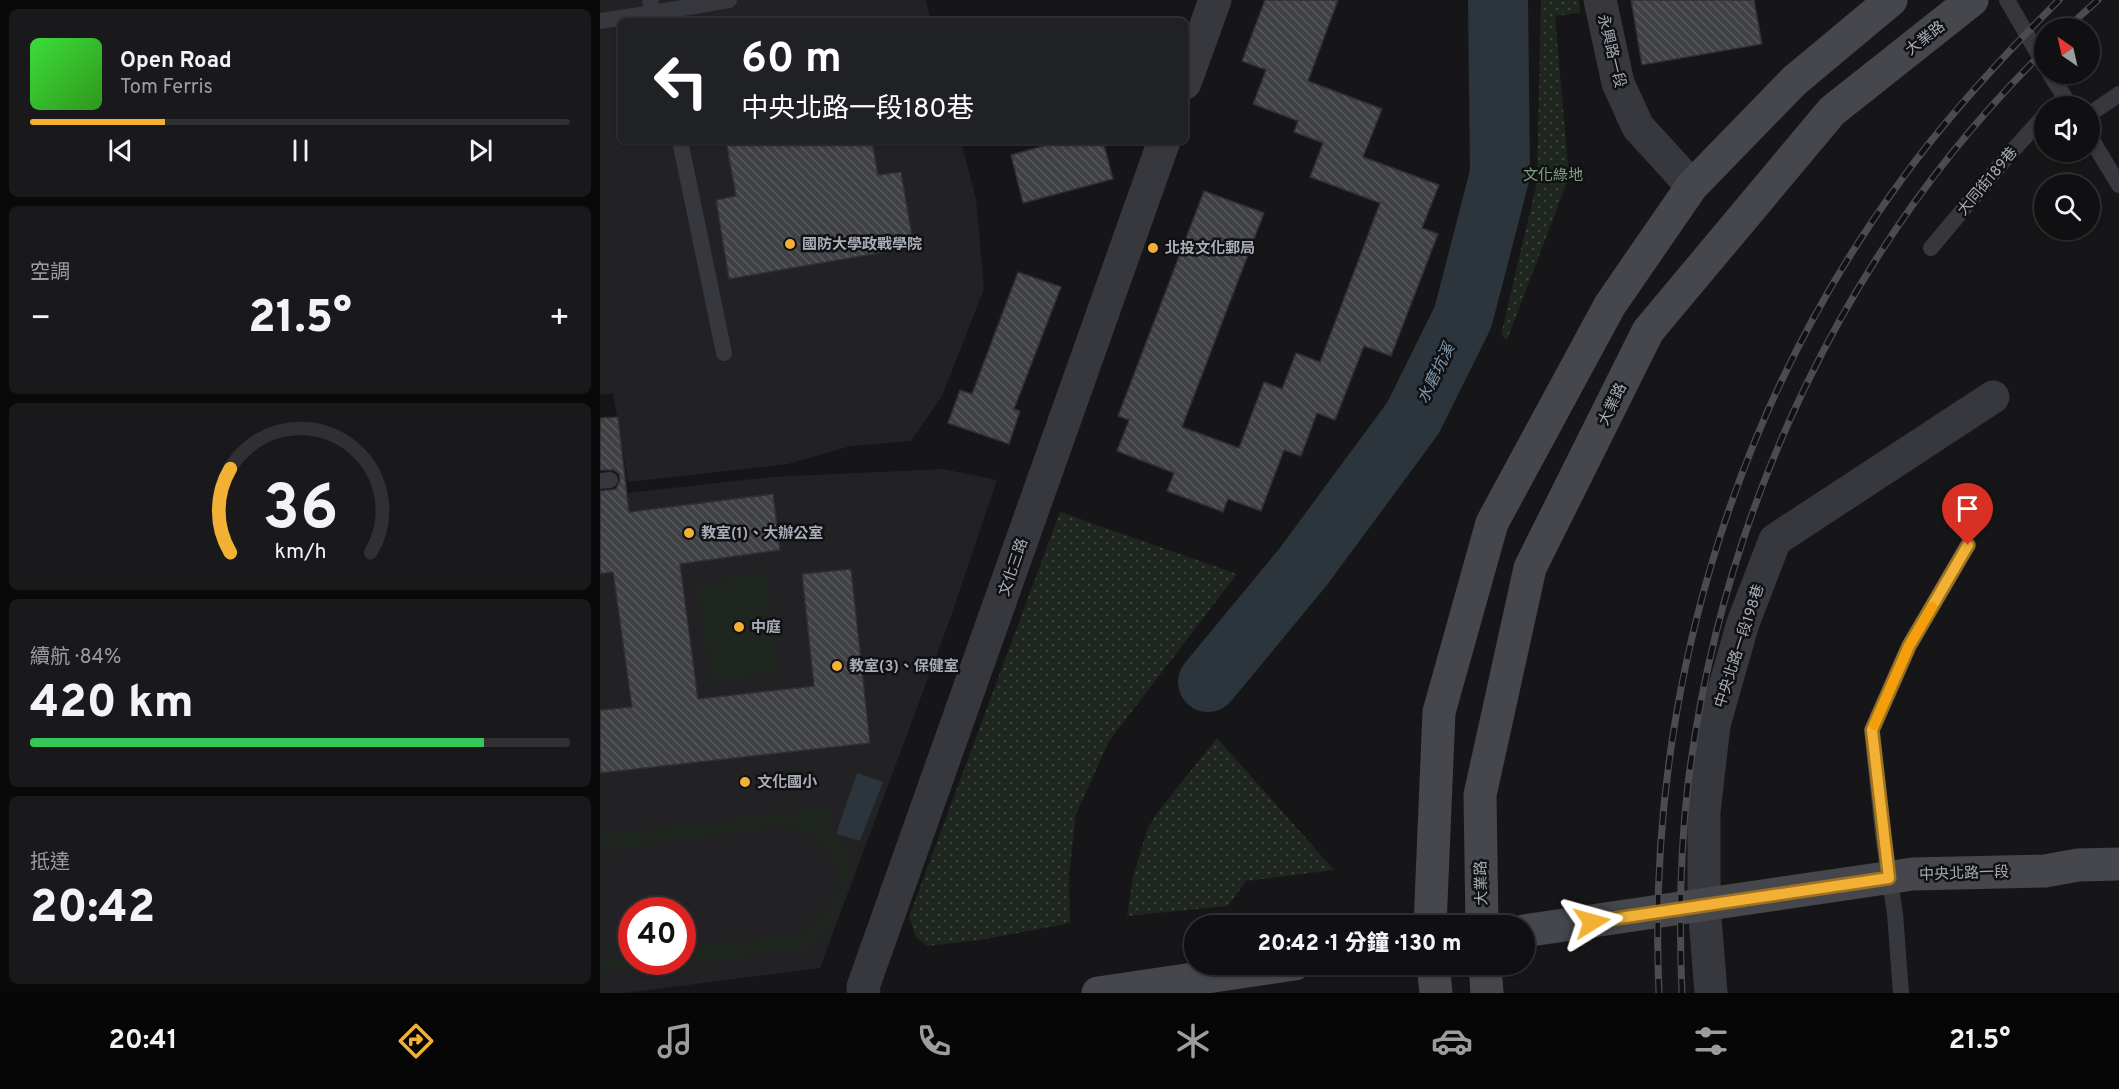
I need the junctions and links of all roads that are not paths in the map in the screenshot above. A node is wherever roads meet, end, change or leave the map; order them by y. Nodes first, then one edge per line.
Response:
1 (729, 0) edge
2 (1215, 0) edge
3 (1600, 0) edge
4 (1891, 0) edge
5 (1972, 0) edge
6 (2007, 0) edge
7 (653, 11) edge
8 (600, 21) edge
9 (2034, 47) edge
10 (1188, 75) edge
11 (2119, 94) edge
12 (2100, 107) edge
13 (2034, 127) edge
14 (681, 144) edge
15 (1163, 144) edge
16 (2100, 154) edge
17 (2119, 185) edge
18 (1692, 186) junction
19 (1931, 248) dead end
20 (724, 353) dead end
21 (1993, 397) dead end
22 (1968, 545) dead end
23 (2119, 864) edge
24 (1889, 878) junction
25 (1704, 905) junction
26 (1430, 915) edge
27 (1482, 915) edge
28 (1535, 930) edge
29 (1220, 975) edge
30 (1434, 975) edge
31 (1486, 975) edge
32 (864, 993) edge
33 (1098, 993) edge
34 (1436, 993) edge
35 (1487, 993) edge
36 (1711, 993) edge
37 (1901, 993) edge

1 - 7 lane
2 - 10 street
3 - 18 street, 永興路一段
4 - 18 main road
5 - 27 main road, 大業路
6 - 9 lane
7 - 8 lane
11 - 12 lane
13 - 19 lane, 大同街189巷
14 - 20 lane
15 - 32 street, 文化三路
16 - 17 lane
18 - 26 main road
21 - 25 street, 中央北路一段198巷
22 - 24 lane
23 - 24 main road, 中央北路一段
24 - 25 main road, 中央北路一段
24 - 37 lane
25 - 28 main road, 中央北路一段
25 - 36 street, 中央北路一段198巷
29 - 33 main road
30 - 34 main road
31 - 35 main road

